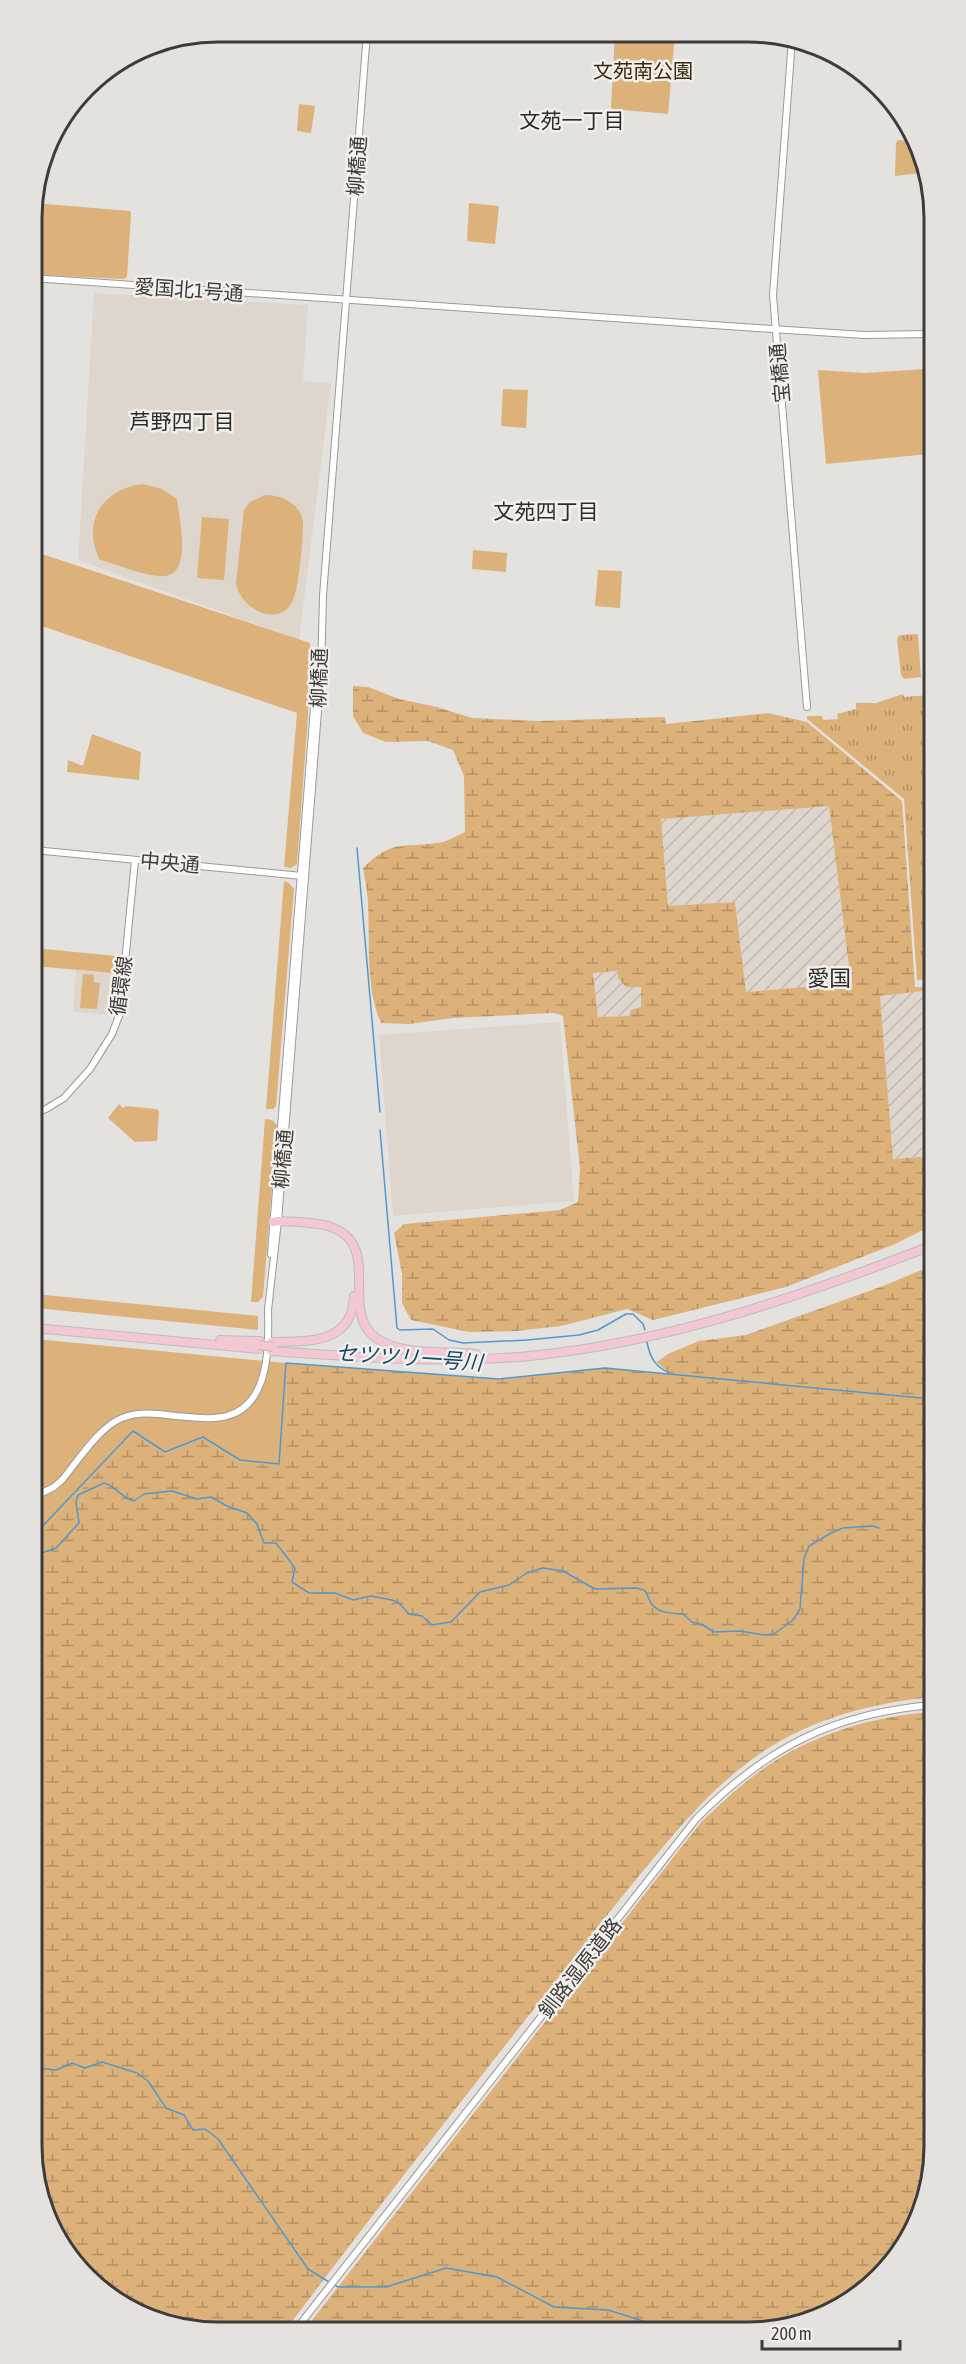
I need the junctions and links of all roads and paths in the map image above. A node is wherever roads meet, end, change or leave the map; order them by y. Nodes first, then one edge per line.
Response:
1 (366, 42) edge
2 (791, 48) edge
3 (42, 279) edge
4 (346, 300) junction
5 (776, 329) junction
6 (924, 334) edge
7 (807, 707) dead end
8 (42, 851) edge
9 (135, 860) junction
10 (303, 876) junction
11 (42, 1110) edge
12 (276, 1222) junction
13 (924, 1243) edge
14 (924, 1249) edge
15 (42, 1327) edge
16 (42, 1327) edge
17 (260, 1345) junction
18 (272, 1346) junction
19 (476, 1354) junction
20 (42, 1493) edge
21 (924, 1706) edge
22 (302, 2322) edge

1 - 4 street, 柳橋通
2 - 5 street, 宝橋通
3 - 4 street, 愛国北1号通
4 - 5 street, 愛国北1号通
4 - 10 street, 柳橋通
5 - 6 street, 愛国北1号通
5 - 7 street, 宝橋通
8 - 9 street, 中央通
9 - 10 street, 中央通
9 - 11 street, 循環線
10 - 12 street, 柳橋通
12 - 18 highway
12 - 19 highway
12 - 20 street, 柳橋通
13 - 19 highway
14 - 18 highway
15 - 17 highway
16 - 17 highway
17 - 18 highway, bridge
18 - 19 highway
21 - 22 street, 釧路湿原道路

